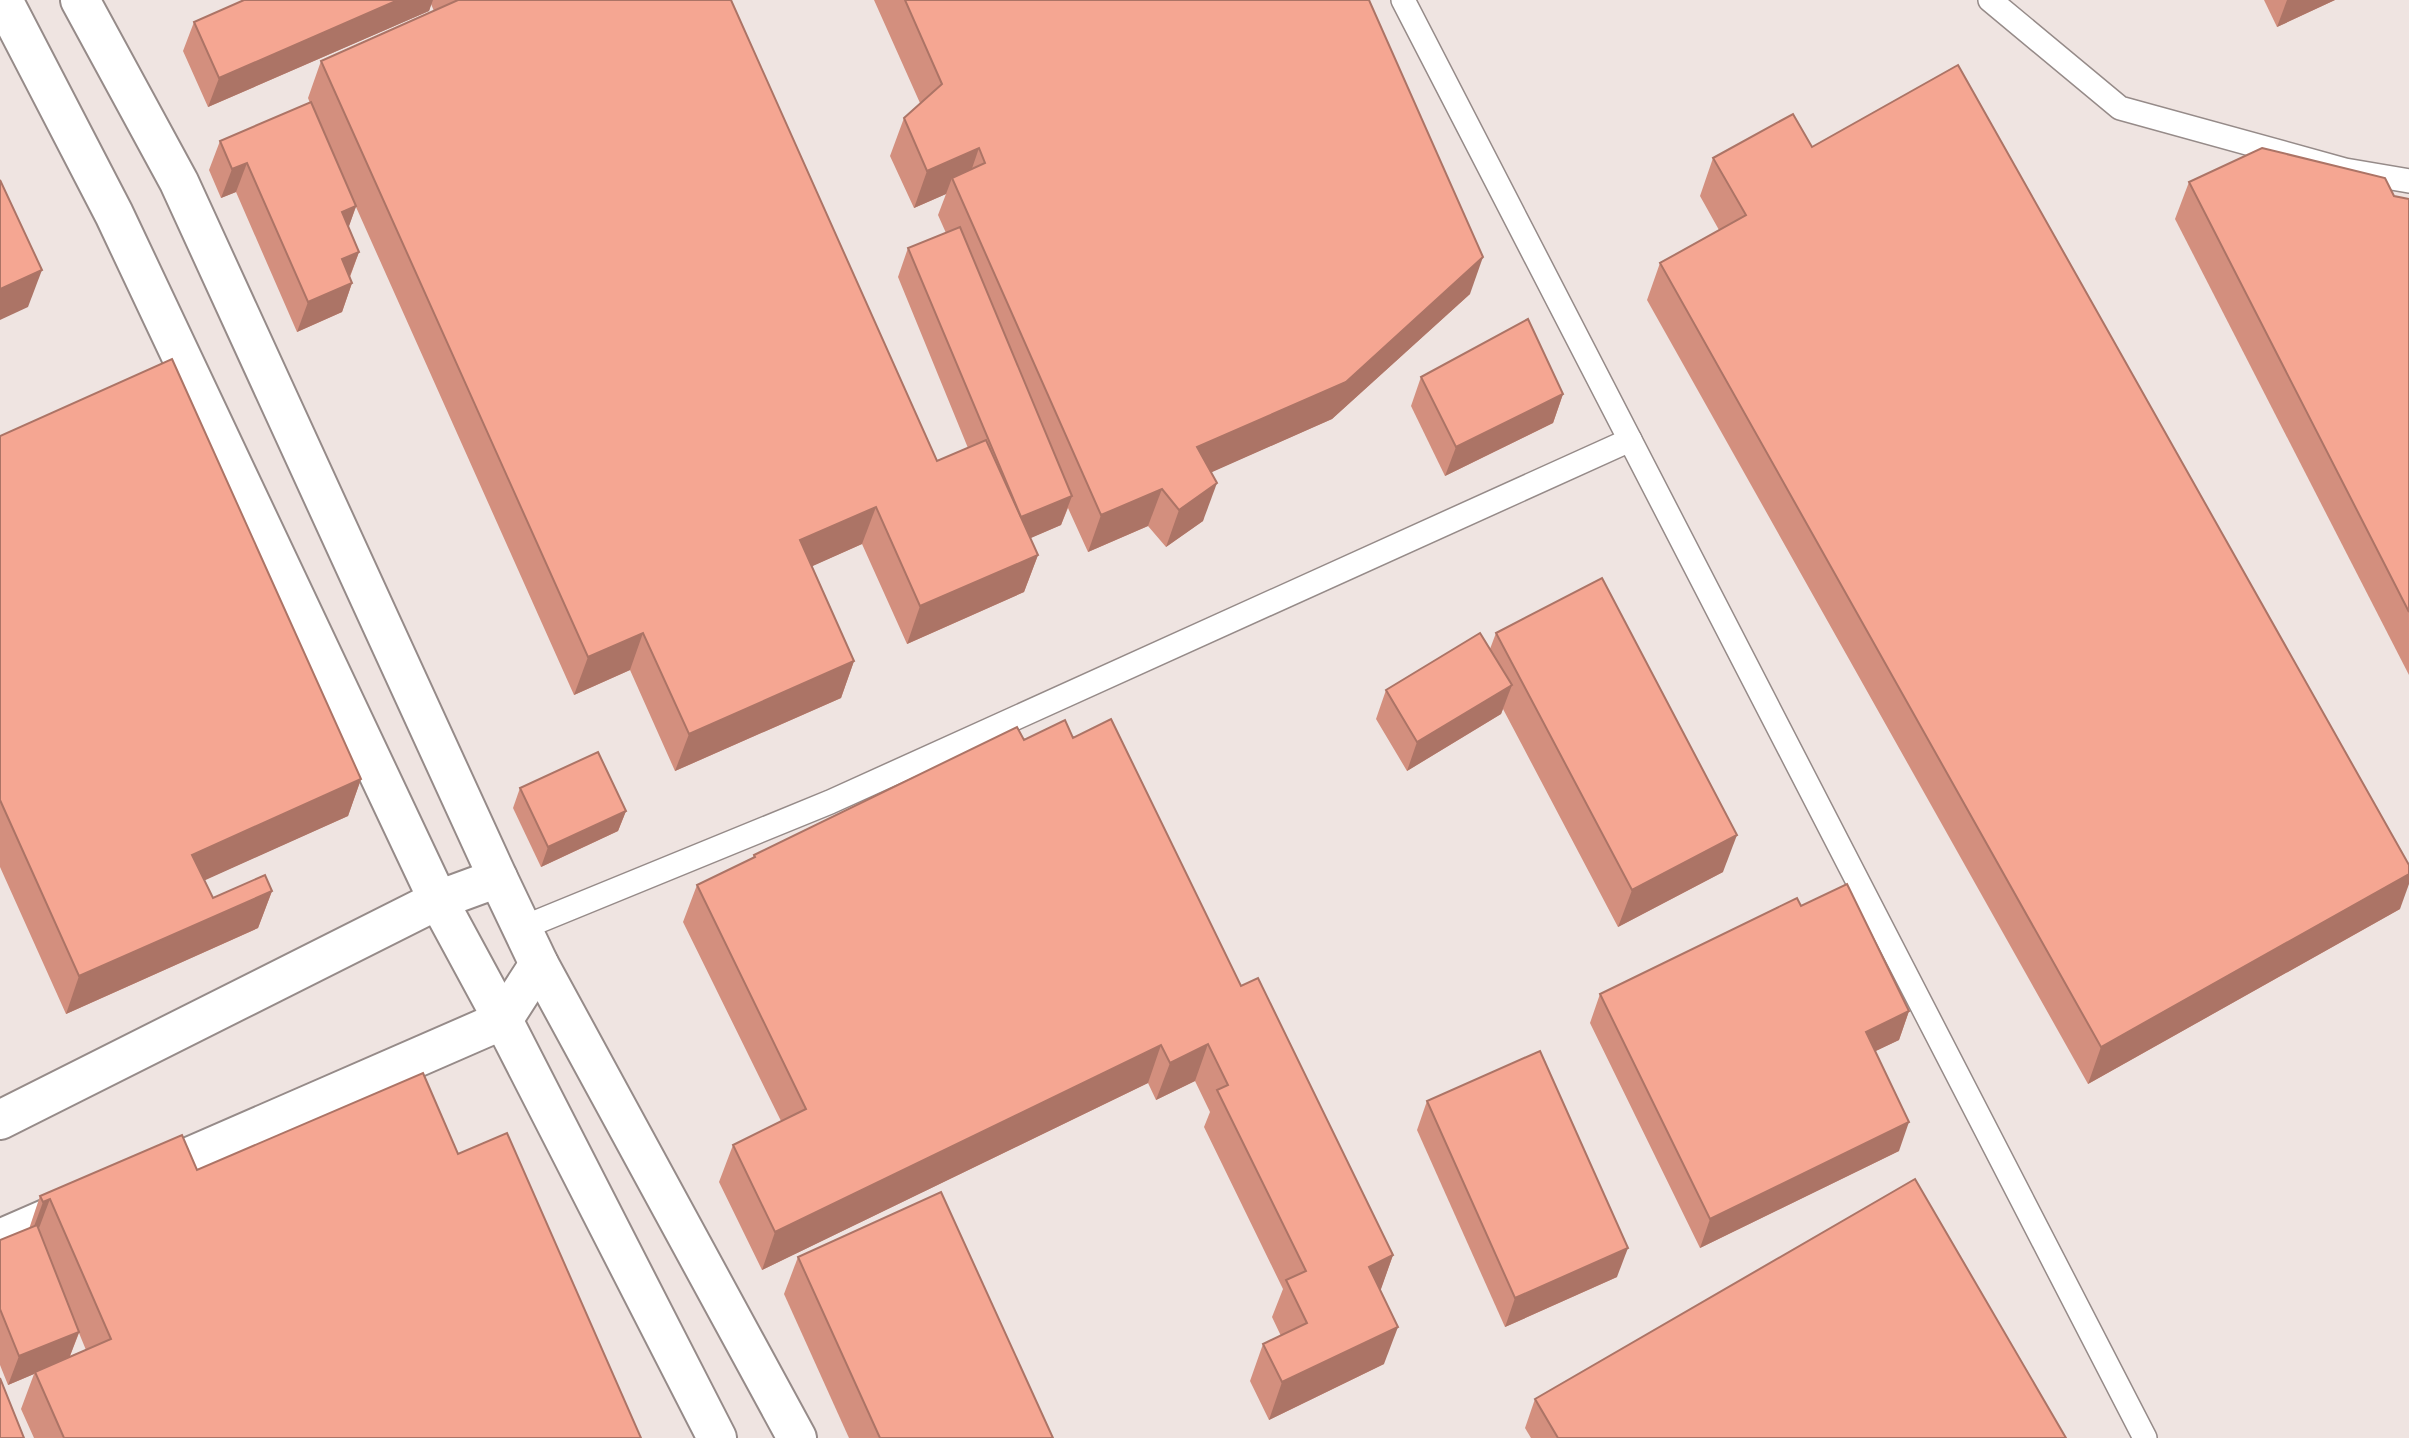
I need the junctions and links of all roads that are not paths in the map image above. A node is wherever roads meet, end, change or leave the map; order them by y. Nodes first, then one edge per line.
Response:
1 (3, 0) edge
2 (80, 0) edge
3 (1403, 0) edge
4 (1990, 0) edge
5 (2409, 181) edge
6 (1630, 440) junction
7 (498, 878) junction
8 (438, 900) junction
9 (522, 928) junction
10 (539, 964) junction
11 (503, 1020) junction
12 (0, 1120) edge
13 (0, 1239) edge
14 (717, 1438) edge
15 (797, 1438) edge
16 (2145, 1438) edge

1 - 8 street
2 - 7 street
3 - 6 lane
4 - 5 lane
6 - 9 lane
6 - 16 lane
7 - 8 street
7 - 9 street
8 - 11 street
8 - 12 street
9 - 10 street
10 - 11 street
10 - 15 street
11 - 13 street
11 - 14 street

